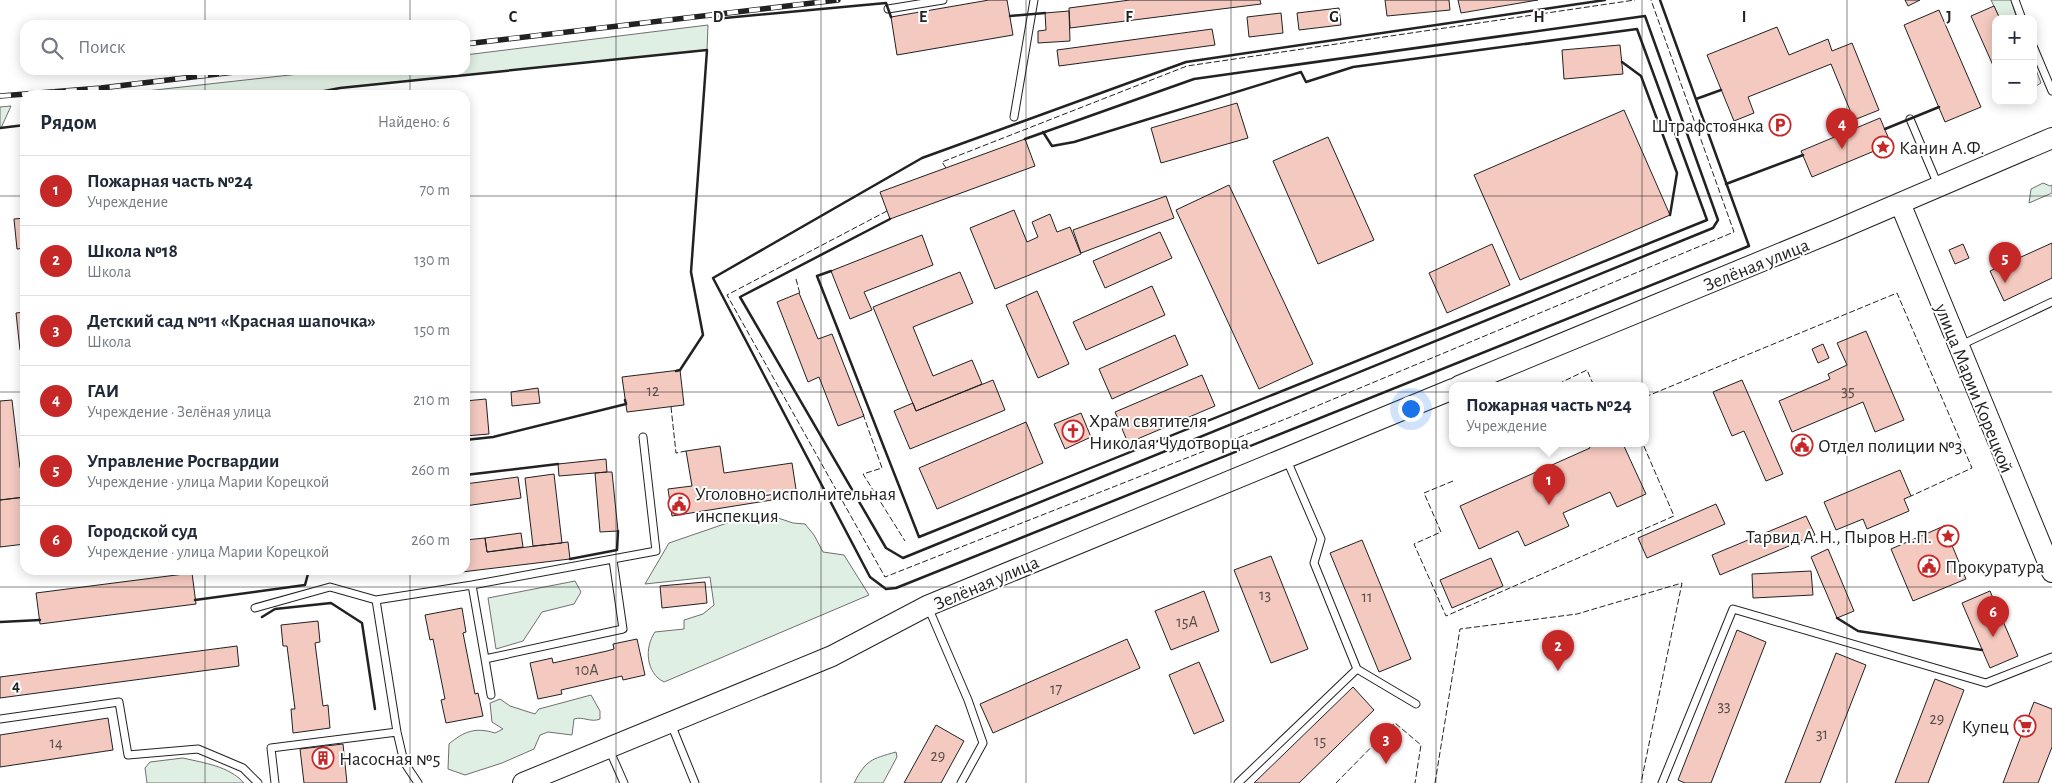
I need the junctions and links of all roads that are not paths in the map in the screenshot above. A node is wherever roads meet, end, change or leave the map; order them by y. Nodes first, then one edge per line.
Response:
1 (943, 0) edge
2 (1034, 0) edge
3 (2015, 0) edge
4 (888, 9) dead end
5 (2021, 15) edge
6 (2037, 55) edge
7 (2052, 91) edge
8 (1014, 117) dead end
9 (1910, 119) dead end
10 (2052, 138) edge
11 (1939, 187) junction
12 (1900, 202) junction
13 (2052, 302) edge
14 (1958, 346) junction
15 (1469, 382) edge
16 (1449, 391) edge
17 (644, 437) dead end
18 (1285, 457) junction
19 (613, 560) junction
20 (2052, 572) edge
21 (472, 585) junction
22 (376, 600) junction
23 (927, 606) junction
24 (256, 608) dead end
25 (2052, 657) edge
26 (485, 659) junction
27 (1357, 669) junction
28 (490, 695) dead end
29 (1416, 704) dead end
30 (0, 719) edge
31 (670, 721) junction
32 (397, 732) junction
33 (608, 748) junction
34 (258, 783) edge
35 (275, 783) edge
36 (418, 783) edge
37 (523, 783) edge
38 (624, 783) edge
39 (695, 783) edge
40 (961, 783) edge
41 (1238, 783) edge
42 (1662, 783) edge

1 - 4 lane
2 - 8 lane
3 - 5 lane
6 - 7 lane
9 - 11 lane
10 - 11 main road, Зелёная улица
11 - 12 main road, Зелёная улица
12 - 14 main road, улица Марии Корецкой
12 - 15 main road, Зелёная улица
13 - 14 lane
14 - 20 main road, улица Марии Корецкой
16 - 18 main road, Зелёная улица
17 - 19 lane
18 - 23 main road, Зелёная улица
18 - 27 lane
19 - 21 lane
19 - 26 lane
21 - 22 lane
21 - 26 lane
22 - 24 lane
22 - 32 lane
23 - 31 main road, Зелёная улица
23 - 40 lane
25 - 42 lane
26 - 28 lane
27 - 29 lane
27 - 41 lane
30 - 34 lane
31 - 33 main road, Зелёная улица
31 - 39 lane
32 - 35 lane
32 - 36 lane
33 - 37 main road, Зелёная улица
33 - 38 lane

